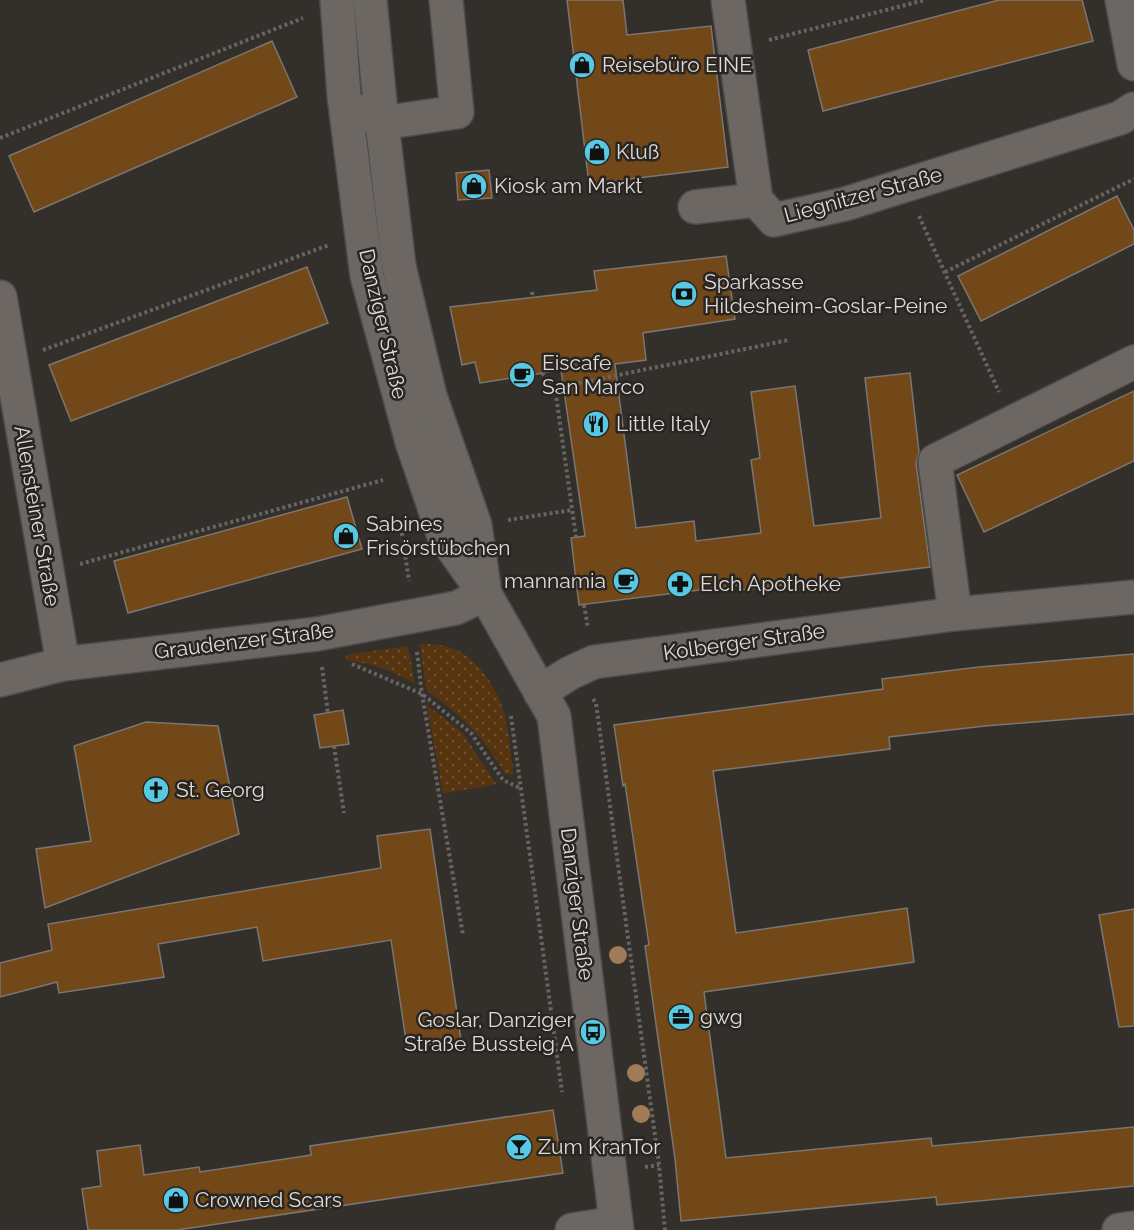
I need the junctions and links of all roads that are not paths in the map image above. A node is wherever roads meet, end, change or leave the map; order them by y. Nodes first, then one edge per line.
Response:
1 (370, 0) edge
2 (446, 0) edge
3 (728, 0) edge
4 (1122, 0) edge
5 (324, 8) edge
6 (1134, 64) edge
7 (344, 96) junction
8 (1134, 109) edge
9 (382, 123) junction
10 (756, 200) junction
11 (695, 207) dead end
12 (0, 297) edge
13 (1134, 362) edge
14 (485, 594) junction
15 (1134, 597) edge
16 (955, 614) junction
17 (63, 664) junction
18 (0, 680) edge
19 (540, 692) junction
20 (617, 1227) edge
21 (1134, 1228) edge
22 (572, 1230) edge
23 (1119, 1230) edge

1 - 9 street, Danziger Straße
2 - 9 street
3 - 10 street, Liegnitzer Straße
4 - 6 street
5 - 7 street, Danziger Straße
7 - 9 street
7 - 14 street, Danziger Straße
8 - 10 street, Liegnitzer Straße
9 - 14 street, Danziger Straße
10 - 11 street
12 - 17 street, Allensteiner Straße
13 - 16 street
14 - 17 street, Graudenzer Straße
14 - 19 street, Danziger Straße
15 - 16 street, Kolberger Straße
16 - 19 street, Kolberger Straße
17 - 18 street, Graudenzer Straße
19 - 20 street, Danziger Straße
20 - 22 street
21 - 23 street

